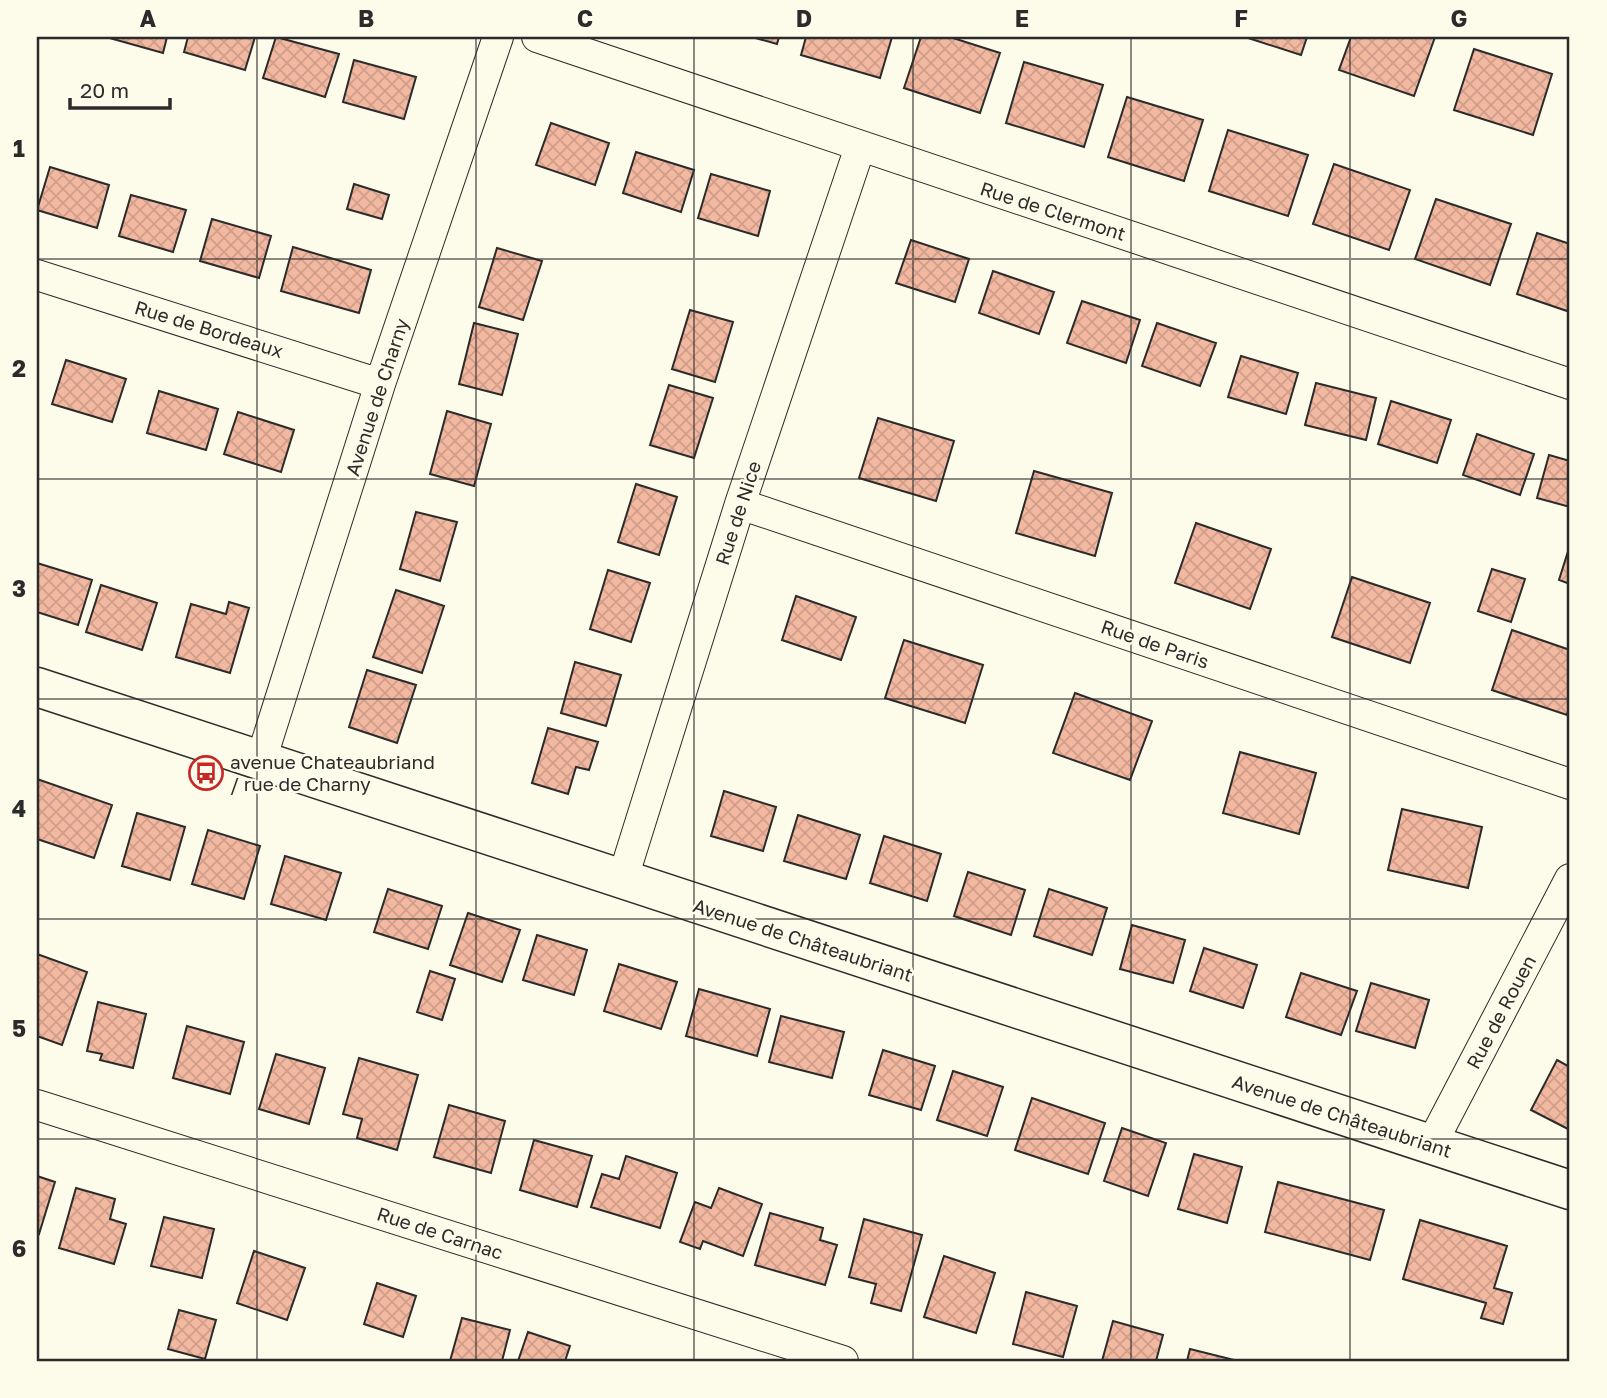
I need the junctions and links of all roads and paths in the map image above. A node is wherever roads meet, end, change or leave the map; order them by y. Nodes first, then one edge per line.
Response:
1 (498, 37) edge
2 (537, 37) edge
3 (860, 147) junction
4 (37, 275) edge
5 (380, 384) junction
6 (1570, 384) edge
7 (740, 504) junction
8 (37, 687) edge
9 (261, 760) junction
10 (1570, 784) edge
11 (1570, 879) edge
12 (622, 881) junction
13 (37, 1105) edge
14 (1431, 1145) junction
15 (1570, 1190) edge
16 (758, 1348) edge
17 (843, 1361) edge

1 - 5 street, Avenue de Charny
2 - 3 street, Rue de Clermont
3 - 6 street, Rue de Clermont
3 - 7 street, Rue de Nice
4 - 5 street, Rue de Bordeaux
5 - 9 street, Avenue de Charny
7 - 10 street, Rue de Paris
7 - 12 street, Rue de Nice
8 - 9 street, Avenue de Châteaubriant
9 - 12 street, Avenue de Châteaubriant
11 - 14 street, Rue de Rouen
12 - 14 street, Avenue de Châteaubriant
13 - 16 street, Rue de Carnac
14 - 15 street, Avenue de Châteaubriant
16 - 17 street, Rue de Carnac

